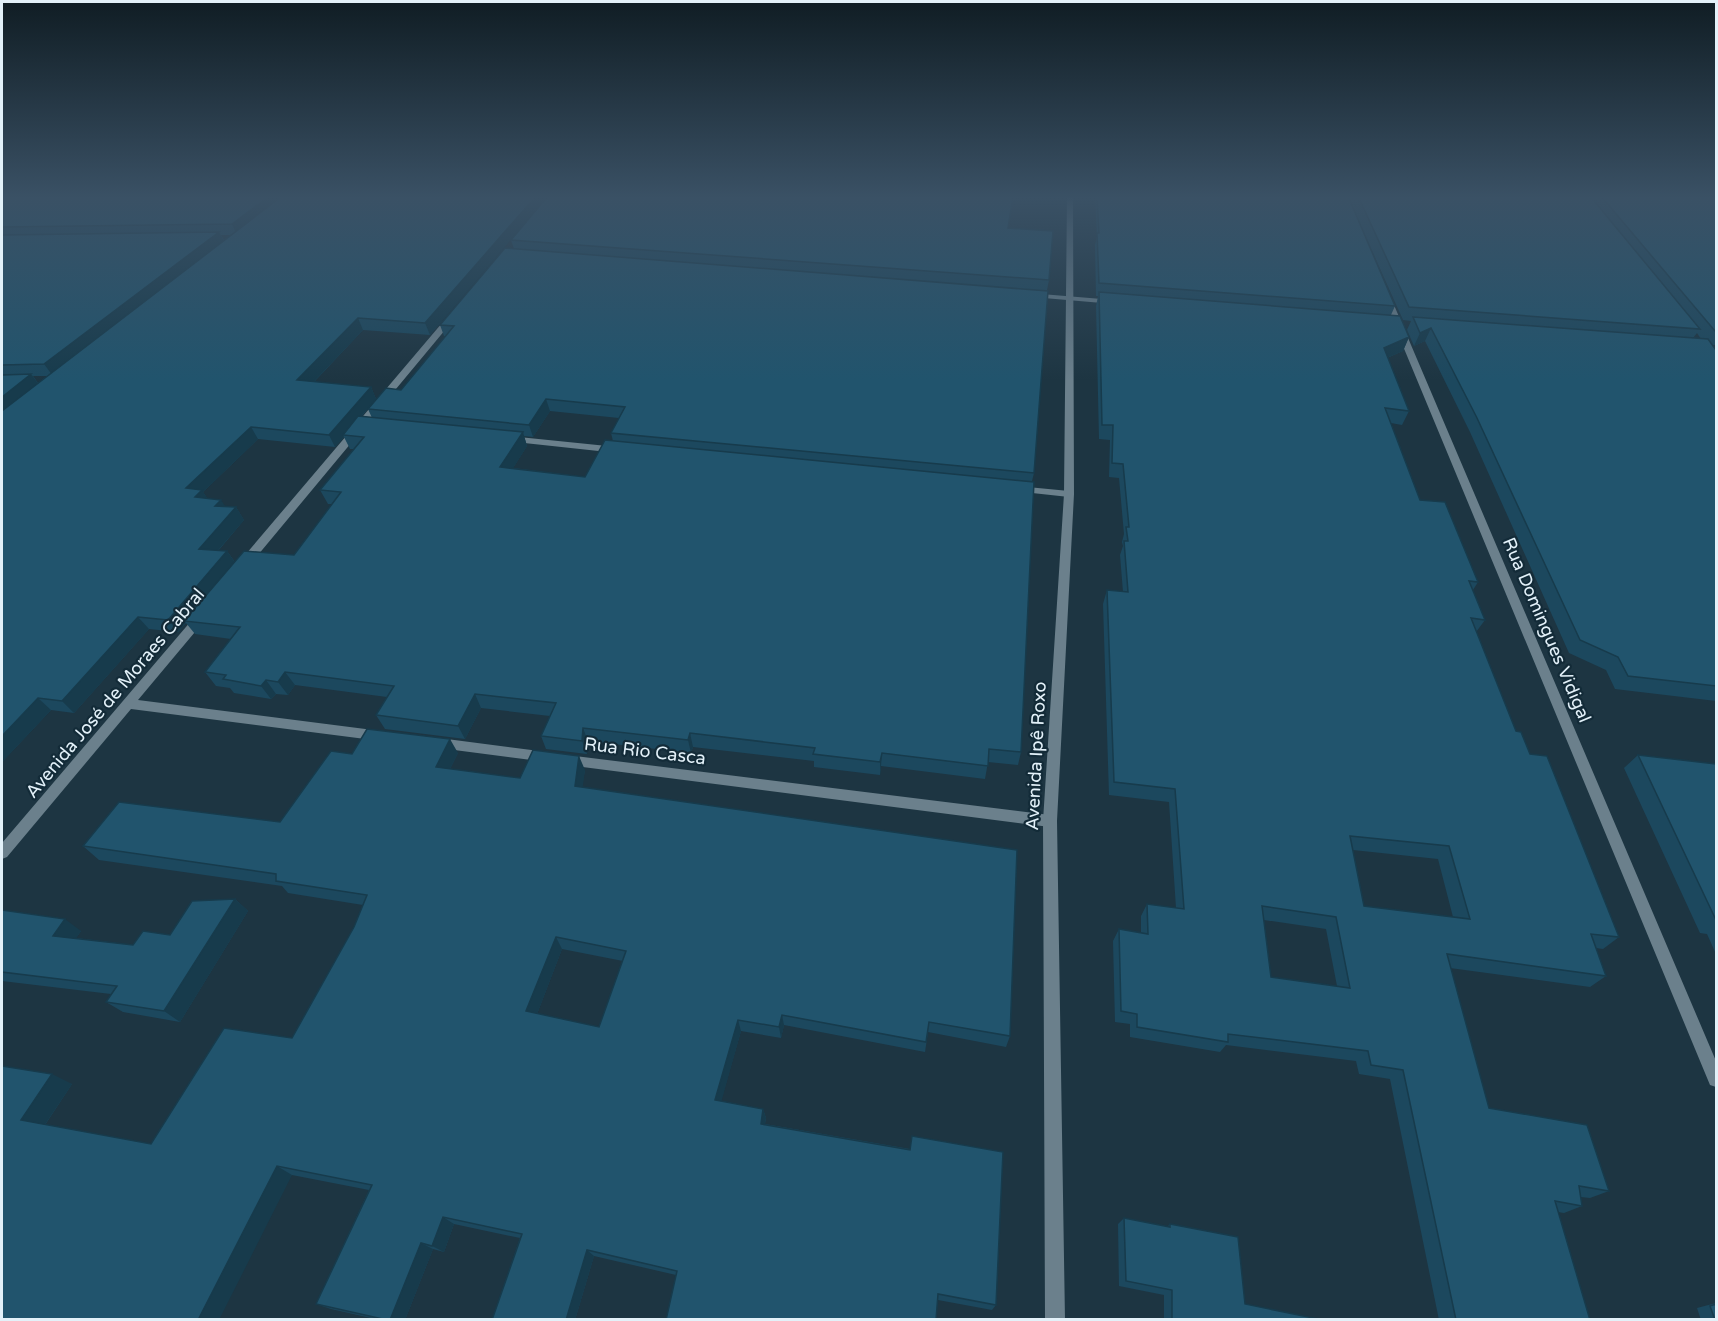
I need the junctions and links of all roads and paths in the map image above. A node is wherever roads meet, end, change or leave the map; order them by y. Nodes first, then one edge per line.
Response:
1 (1070, 258) edge
2 (1384, 291) edge
3 (1027, 295) edge
4 (1070, 298) junction
5 (1121, 302) edge
6 (459, 309) edge
7 (360, 424) junction
8 (372, 426) edge
9 (502, 438) edge
10 (632, 451) edge
11 (1010, 488) edge
12 (1070, 494) junction
13 (233, 578) edge
14 (211, 605) edge
15 (129, 704) junction
16 (400, 738) edge
17 (424, 741) edge
18 (1050, 821) junction
19 (2, 853) edge
20 (1716, 1079) edge
21 (1055, 1320) edge

1 - 4 street, Avenida Ipê Roxo
2 - 20 street, Rua Domingues Vidigal
3 - 4 street
4 - 5 street
4 - 12 street, Avenida Ipê Roxo
6 - 7 street
7 - 8 street
7 - 13 street
9 - 10 street
11 - 12 street
12 - 18 street, Avenida Ipê Roxo
14 - 15 street, Avenida José de Moraes Cabral
15 - 16 street
15 - 19 street, Avenida José de Moraes Cabral
17 - 18 street, Rua Rio Casca
18 - 21 street, Avenida Ipê Roxo

